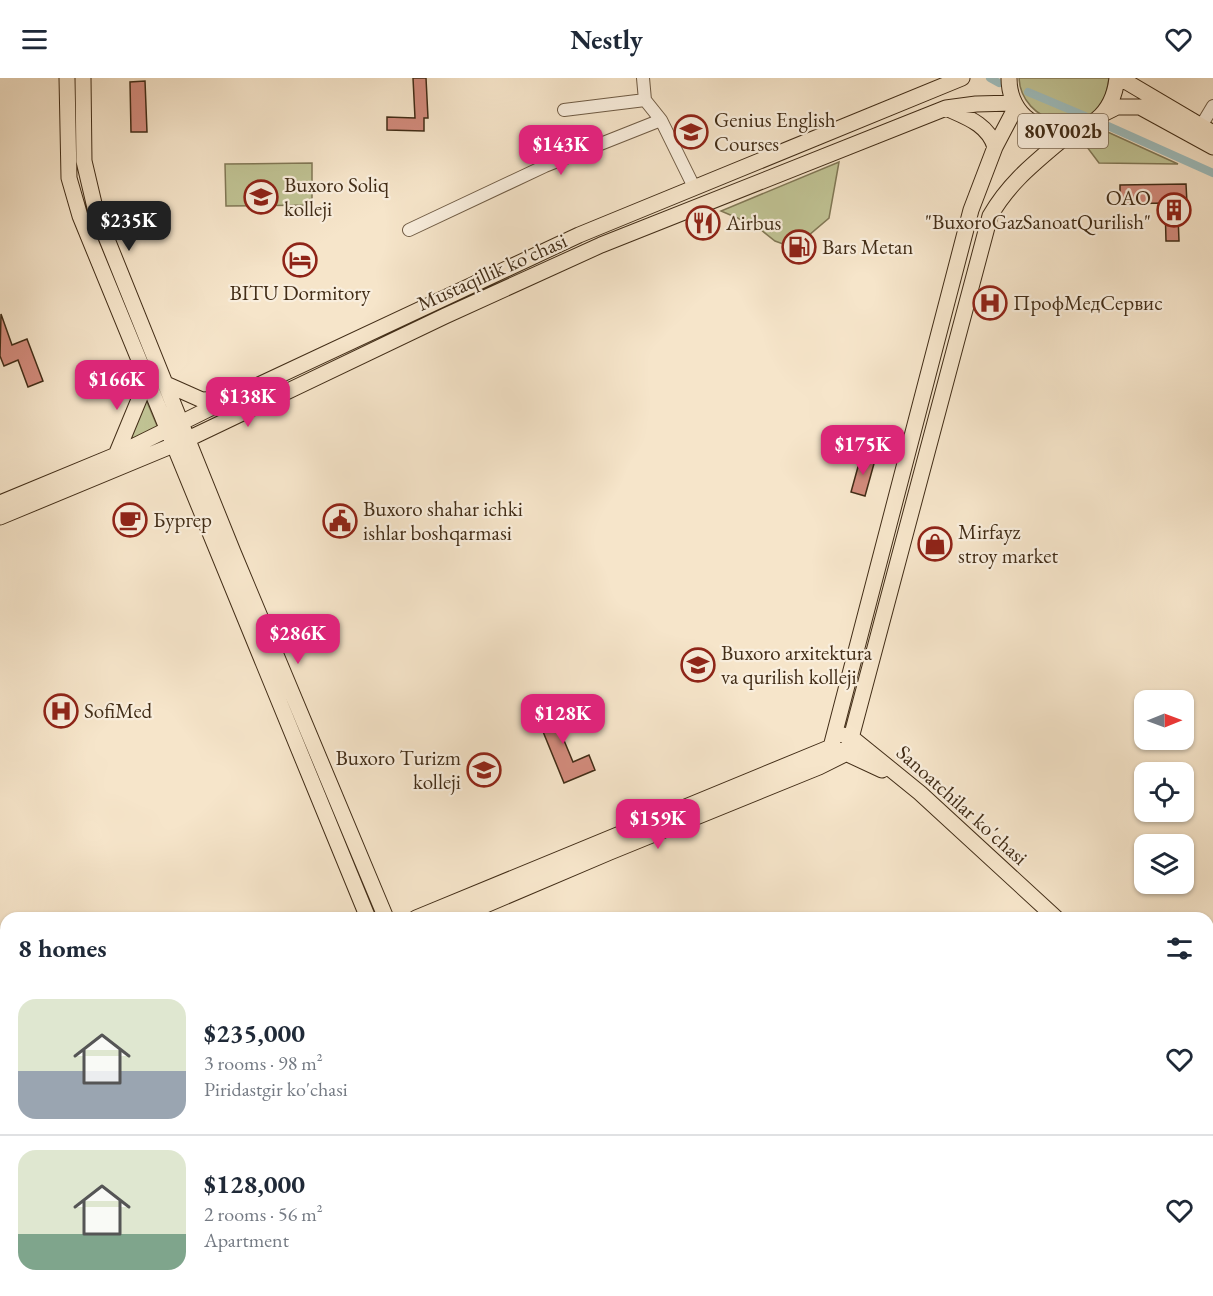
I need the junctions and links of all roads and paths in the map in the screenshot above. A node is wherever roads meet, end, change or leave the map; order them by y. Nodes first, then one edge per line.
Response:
1 (67, 78) edge
2 (83, 78) edge
3 (643, 78) edge
4 (962, 78) edge
5 (1009, 78) edge
6 (1118, 78) edge
7 (645, 100) junction
8 (1015, 105) junction
9 (1213, 106) edge
10 (946, 108) junction
11 (564, 110) dead end
12 (1103, 114) junction
13 (661, 120) junction
14 (67, 129) junction
15 (83, 129) junction
16 (1207, 129) edge
17 (1072, 131) junction
18 (995, 147) junction
19 (1213, 147) edge
20 (689, 189) junction
21 (691, 209) junction
22 (409, 230) dead end
23 (473, 284) junction
24 (480, 300) junction
25 (939, 336) junction
26 (956, 341) junction
27 (144, 373) junction
28 (166, 384) junction
29 (231, 398) junction
30 (182, 423) junction
31 (167, 430) junction
32 (188, 440) junction
33 (173, 446) junction
34 (116, 455) junction
35 (24, 500) junction
36 (0, 503) edge
37 (0, 517) edge
38 (278, 676) junction
39 (850, 737) junction
40 (833, 740) junction
41 (848, 753) junction
42 (366, 912) edge
43 (383, 912) edge
44 (430, 912) edge
45 (469, 912) edge
46 (1038, 912) edge
47 (1049, 912) edge

1 - 14 main road
2 - 15 main road
3 - 7 street
4 - 20 main road, Mustaqillik ko'chasi / 80V002b
5 - 8 main road, 80V002b
6 - 12 main road, 80V002b
6 - 16 main road
7 - 11 street
7 - 13 street
8 - 10 main road, Mustaqillik ko'chasi / 80V002b
8 - 17 main road, 80V002b
8 - 18 main road
9 - 16 street
10 - 18 main road
10 - 21 main road, Mustaqillik ko'chasi / 80V002b
12 - 17 main road, 80V002b
12 - 19 main road
13 - 20 street
13 - 22 street
14 - 15 main road
14 - 27 main road
15 - 28 main road
17 - 26 main road
18 - 25 main road
20 - 21 main road
20 - 23 main road, Mustaqillik ko'chasi / 80V002b
21 - 24 main road, Mustaqillik ko'chasi / 80V002b
23 - 24 main road
23 - 29 main road, Mustaqillik ko'chasi / 80V002b
24 - 32 main road, Mustaqillik ko'chasi / 80V002b
25 - 26 main road
25 - 40 main road
26 - 39 main road
27 - 31 main road
27 - 34 main road
28 - 29 main road
28 - 30 main road
29 - 30 main road, Mustaqillik ko'chasi / 80V002b
30 - 31 main road, Mustaqillik ko'chasi / 80V002b
30 - 32 main road
31 - 33 main road
31 - 34 main road, Mustaqillik ko'chasi / 80V002b
32 - 33 main road, Mustaqillik ko'chasi / 80V002b
32 - 38 main road
33 - 35 main road, Mustaqillik ko'chasi / 80V002b
33 - 38 main road
34 - 35 main road, Mustaqillik ko'chasi / 80V002b
35 - 36 main road, Mustaqillik ko'chasi / 80V002b
35 - 37 main road, Mustaqillik ko'chasi / 80V002b
38 - 42 main road
38 - 43 main road
39 - 40 main road, Sanoatchilar ko'chasi
39 - 41 main road
39 - 47 main road, Sanoatchilar ko'chasi
40 - 41 main road, Sanoatchilar ko'chasi
40 - 44 main road
41 - 45 main road
41 - 46 main road, Sanoatchilar ko'chasi

